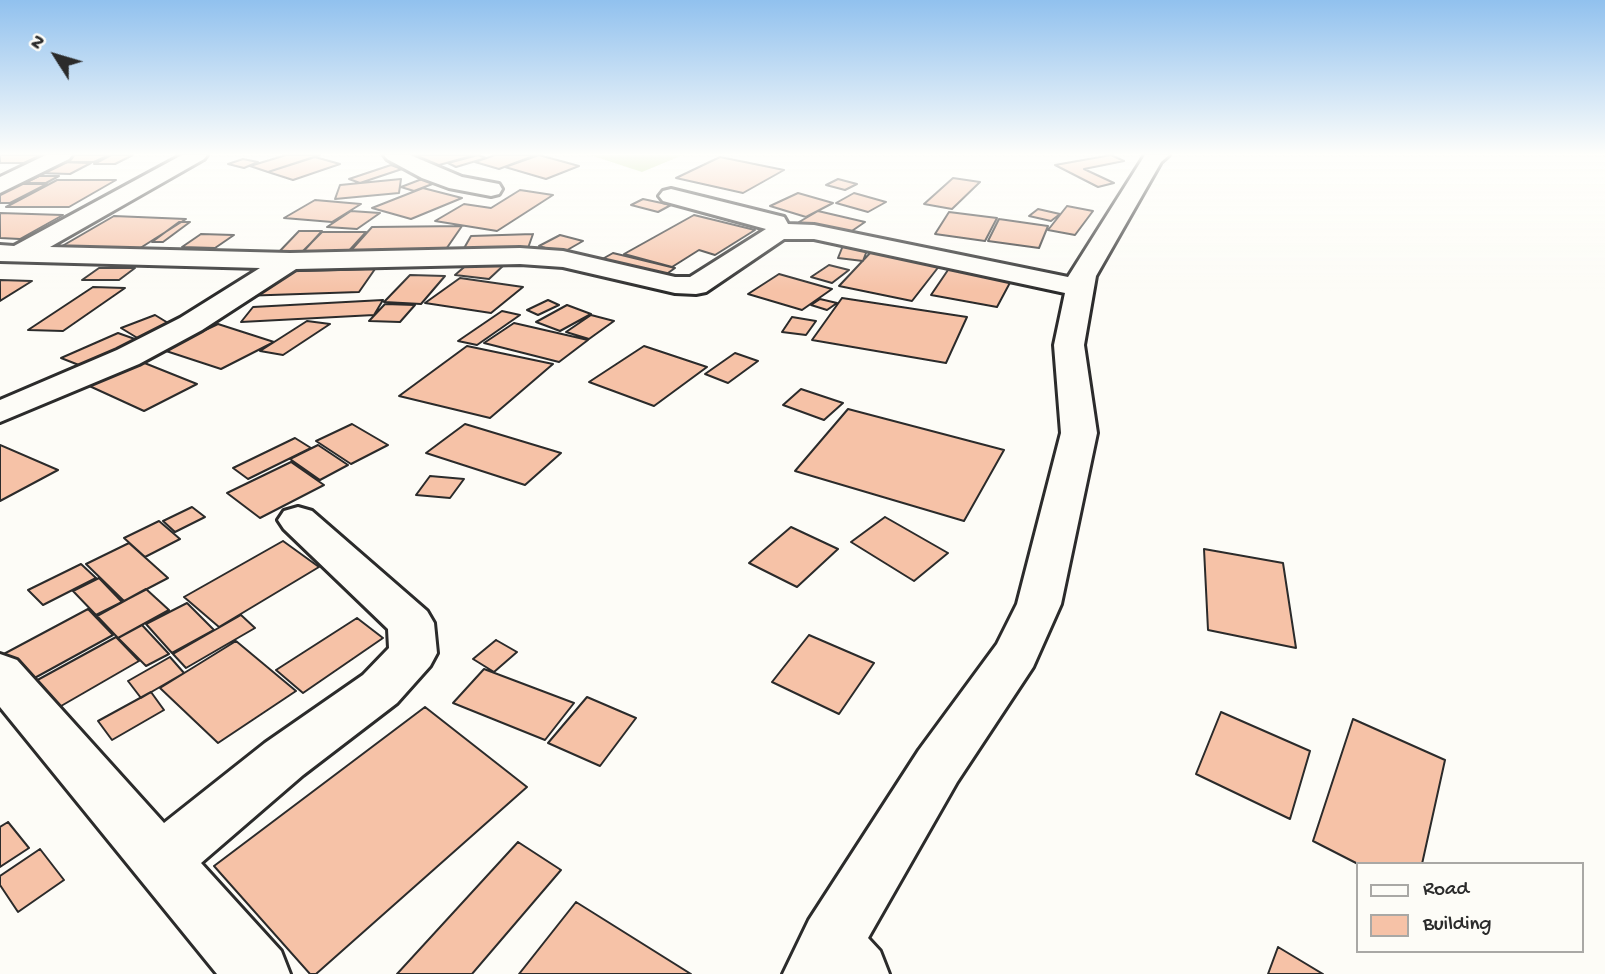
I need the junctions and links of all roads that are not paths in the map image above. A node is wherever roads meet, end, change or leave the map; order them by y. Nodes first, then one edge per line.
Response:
1 (110, 200) edge
2 (685, 200) edge
3 (1127, 200) edge
4 (779, 232) junction
5 (10, 253) edge
6 (290, 261) junction
7 (1079, 288) junction
8 (0, 412) edge
9 (298, 520) dead end
10 (9, 697) edge
11 (161, 861) junction
12 (834, 963) edge
13 (258, 974) edge

1 - 5 street
2 - 4 street
3 - 7 street
4 - 6 street
4 - 7 street
5 - 6 street
6 - 8 street
7 - 12 street
9 - 11 street
10 - 11 street
11 - 13 street

